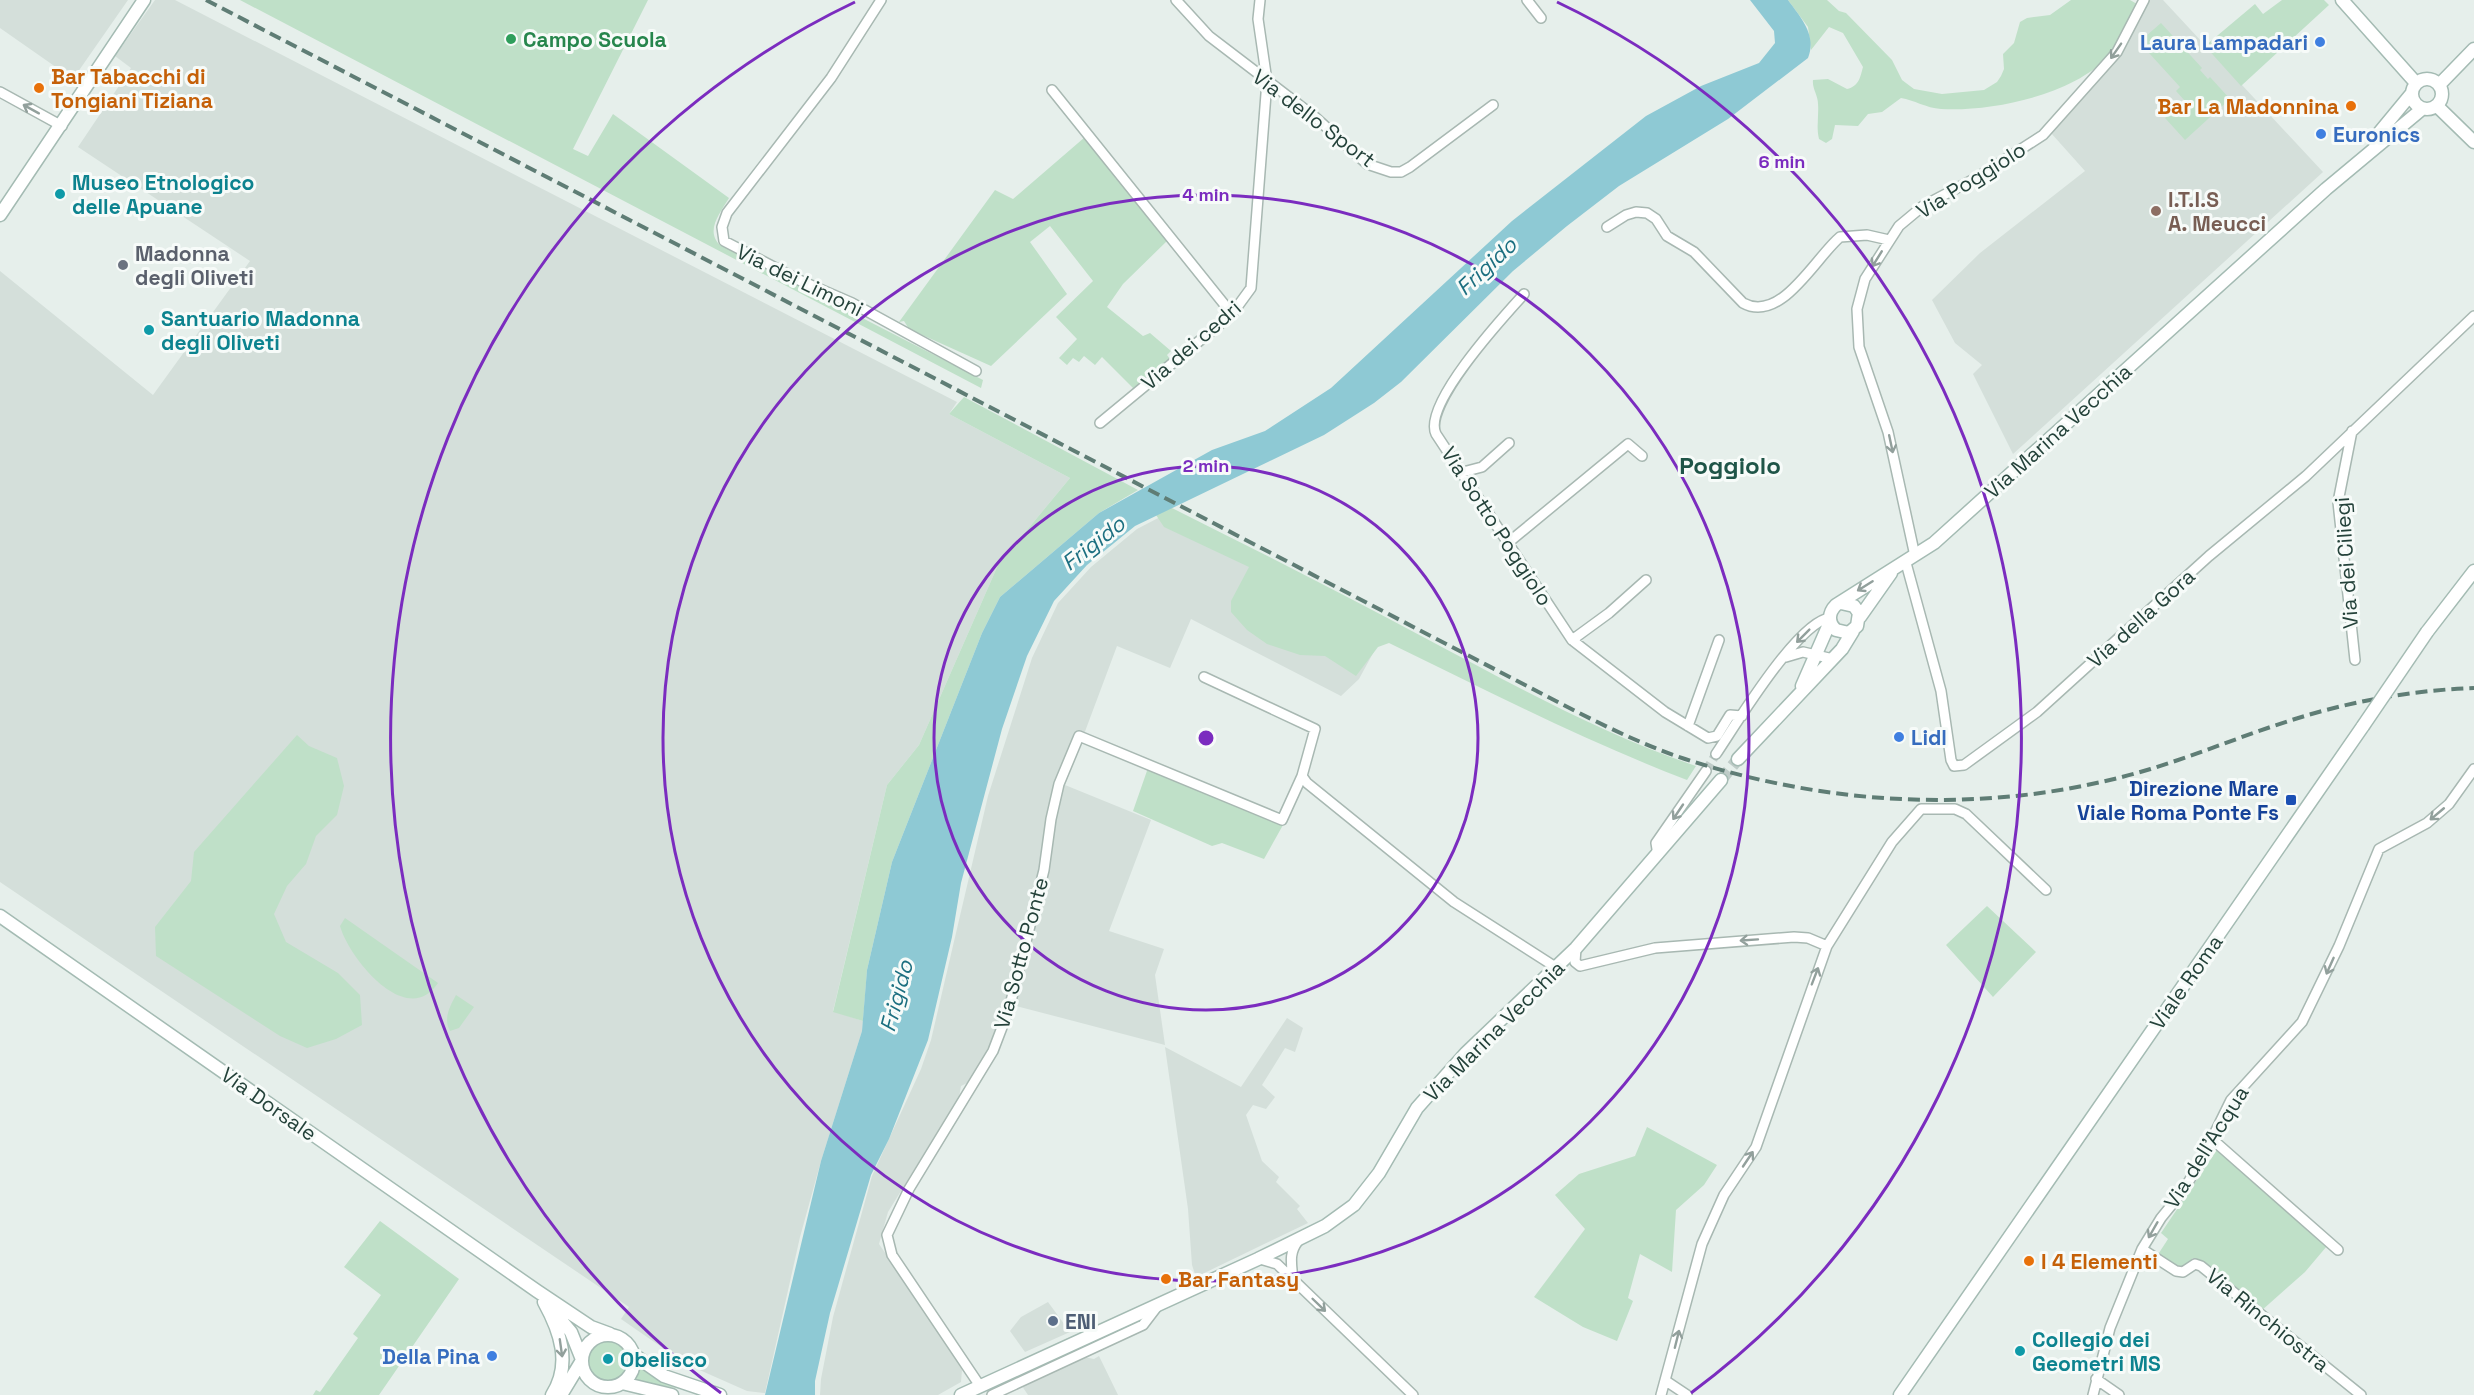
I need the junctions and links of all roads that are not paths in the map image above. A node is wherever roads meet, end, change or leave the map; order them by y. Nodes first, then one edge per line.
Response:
1 (144, 0) edge
2 (881, 0) edge
3 (1176, 0) edge
4 (1260, 0) edge
5 (1527, 0) edge
6 (2144, 0) edge
7 (2342, 0) edge
8 (1541, 18) dead end
9 (2474, 49) edge
10 (1267, 81) junction
11 (2439, 85) junction
12 (2414, 88) junction
13 (1052, 90) dead end
14 (0, 92) edge
15 (1493, 105) dead end
16 (2437, 106) junction
17 (2422, 109) junction
18 (62, 126) junction
19 (2474, 142) edge
20 (0, 215) edge
21 (1607, 227) dead end
22 (1889, 240) junction
23 (2220, 284) junction
24 (1524, 294) dead end
25 (1232, 314) junction
26 (2474, 316) edge
27 (976, 371) dead end
28 (1100, 423) dead end
29 (2352, 431) junction
30 (1509, 443) dead end
31 (1642, 456) dead end
32 (1463, 472) junction
33 (1509, 542) junction
34 (1910, 559) junction
35 (2474, 571) edge
36 (1891, 573) junction
37 (1646, 580) dead end
38 (1841, 603) junction
39 (1860, 617) junction
40 (1830, 620) junction
41 (1853, 631) junction
42 (1572, 640) junction
43 (1719, 640) dead end
44 (1815, 654) junction
45 (1833, 659) junction
46 (1781, 660) junction
47 (2355, 660) dead end
48 (1204, 677) dead end
49 (1800, 691) junction
50 (1742, 716) junction
51 (1688, 726) junction
52 (1716, 754) tunnel mouth
53 (1738, 759) tunnel mouth
54 (2474, 769) edge
55 (1706, 771) tunnel mouth
56 (1302, 776) junction
57 (1721, 780) tunnel mouth
58 (1658, 855) junction
59 (2046, 890) dead end
60 (0, 916) edge
61 (1827, 946) junction
62 (1576, 948) junction
63 (1557, 968) junction
64 (2212, 1139) junction
65 (1299, 1239) junction
66 (2142, 1249) junction
67 (2338, 1250) dead end
68 (1258, 1259) junction
69 (1293, 1281) junction
70 (540, 1297) junction
71 (1159, 1304) junction
72 (610, 1334) junction
73 (634, 1355) junction
74 (581, 1360) junction
75 (2096, 1379) junction
76 (1666, 1381) junction
77 (619, 1384) junction
78 (980, 1386) junction
79 (552, 1395) edge
80 (561, 1395) edge
81 (593, 1395) edge
82 (672, 1395) edge
83 (720, 1395) edge
84 (961, 1395) edge
85 (992, 1395) edge
86 (1413, 1395) edge
87 (1661, 1395) edge
88 (1687, 1395) edge
89 (1900, 1395) edge
90 (2093, 1395) edge
91 (2119, 1395) edge
92 (2361, 1395) edge

1 - 18 main road
2 - 27 street, Via dei Limoni
3 - 10 street, Via dello Sport
4 - 10 street, Via dei cedri
5 - 8 street
6 -> 22 street, Via Poggiolo
7 - 12 main road
9 - 11 main road
10 - 15 street, Via dello Sport
10 - 25 street, Via dei cedri
11 - 12 main road
11 - 16 main road
12 - 17 main road
12 - 23 main road, Via Marina Vecchia
13 - 25 street
18 -> 14 street
16 - 17 main road
16 - 19 main road
17 - 23 main road, Via Marina Vecchia
18 - 20 main road
21 - 22 street
22 -> 34 street, Via Poggiolo
23 - 34 main road, Via Marina Vecchia
24 - 32 street, Via Sotto Poggiolo
25 - 28 street, Via dei cedri
26 - 29 street, Via della Gora
29 - 34 street, Via della Gora
29 - 47 street, Via dei Ciliegi
30 - 32 street
31 - 33 street
32 - 33 street, Via Sotto Poggiolo
33 - 42 street, Via Sotto Poggiolo
34 - 36 main road, Via Marina Vecchia
35 - 89 main road, Viale Roma, bridge
36 -> 38 main road, Via Marina Vecchia
36 - 39 main road, Via Marina Vecchia
37 - 42 street
38 - 39 main road
38 - 40 main road
39 - 41 main road
40 - 41 main road
40 - 44 main road
40 -> 46 street, Via Sotto Poggiolo
41 - 45 main road
42 - 51 street, Via Sotto Poggiolo
43 - 51 street
44 - 45 street
44 - 46 street
44 - 49 main road
45 - 49 main road
46 - 50 street, Via Sotto Poggiolo
48 - 56 street, Via Sotto Ponte
49 - 53 main road
50 - 51 street, Via Sotto Poggiolo
50 - 52 street, Via Sotto Poggiolo
54 -> 64 street, Via dell'Acqua
55 -> 58 street
56 - 63 street
56 - 78 street, Via Sotto Ponte
57 - 58 main road, Via Marina Vecchia
58 - 62 main road, Via Marina Vecchia
59 - 61 street
60 - 70 main road, Via Dorsale
61 -> 62 street
76 -> 61 street
62 - 63 main road, Via Marina Vecchia
63 - 65 main road, Via Marina Vecchia
64 -> 66 street, Via dell'Acqua
64 - 67 street
65 - 68 main road, Via Marina Vecchia
65 - 69 street
66 - 75 street, Via dell'Acqua
66 - 92 street, Via Rinchiostra
68 - 69 street
68 - 71 main road, Via Marina Vecchia
69 -> 86 street
70 - 72 main road, Via Dorsale
70 - 74 main road, Via Dorsale
70 -> 79 main road
71 - 78 main road, Via Marina Vecchia
71 - 85 street
72 - 73 main road
72 - 74 main road
73 - 77 main road
73 - 83 main road
74 - 77 main road
74 - 80 main road
75 - 90 street, Via dell'Acqua
75 - 91 street
76 - 87 street
76 - 88 street
77 - 81 main road
77 - 82 main road
78 - 84 main road, Via Marina Vecchia

